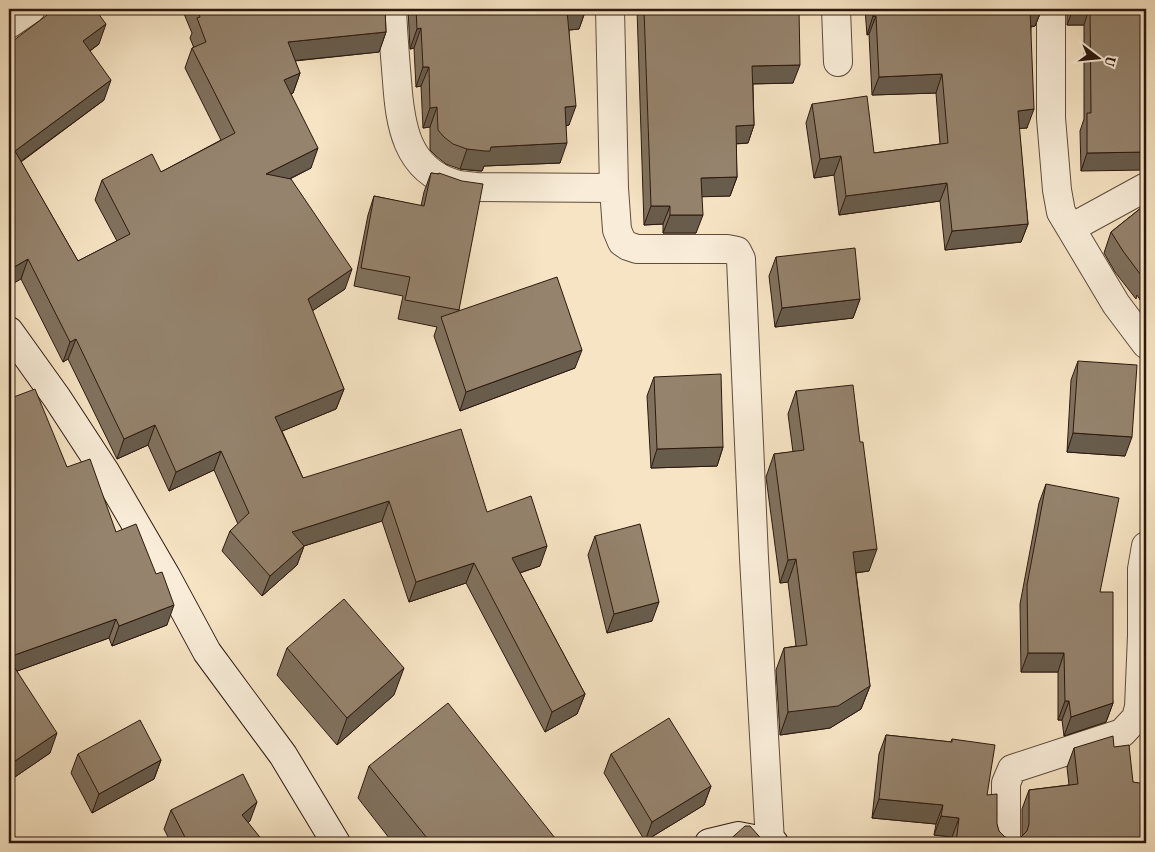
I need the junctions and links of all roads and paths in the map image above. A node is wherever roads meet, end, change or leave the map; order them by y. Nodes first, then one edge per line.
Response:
1 (31, 9) edge
2 (392, 9) edge
3 (610, 9) edge
4 (836, 9) edge
5 (1051, 9) edge
6 (9, 24) edge
7 (838, 62) dead end
8 (1146, 187) edge
9 (614, 188) junction
10 (1071, 228) junction
11 (9, 331) edge
12 (1146, 344) edge
13 (1146, 546) edge
14 (336, 843) edge
15 (709, 843) edge
16 (772, 843) edge
17 (1006, 843) edge

1 - 6 street
2 - 9 street
3 - 9 street
4 - 7 street
5 - 10 street
8 - 10 street
9 - 16 street
10 - 12 street
11 - 14 street
13 - 17 street
15 - 16 street

